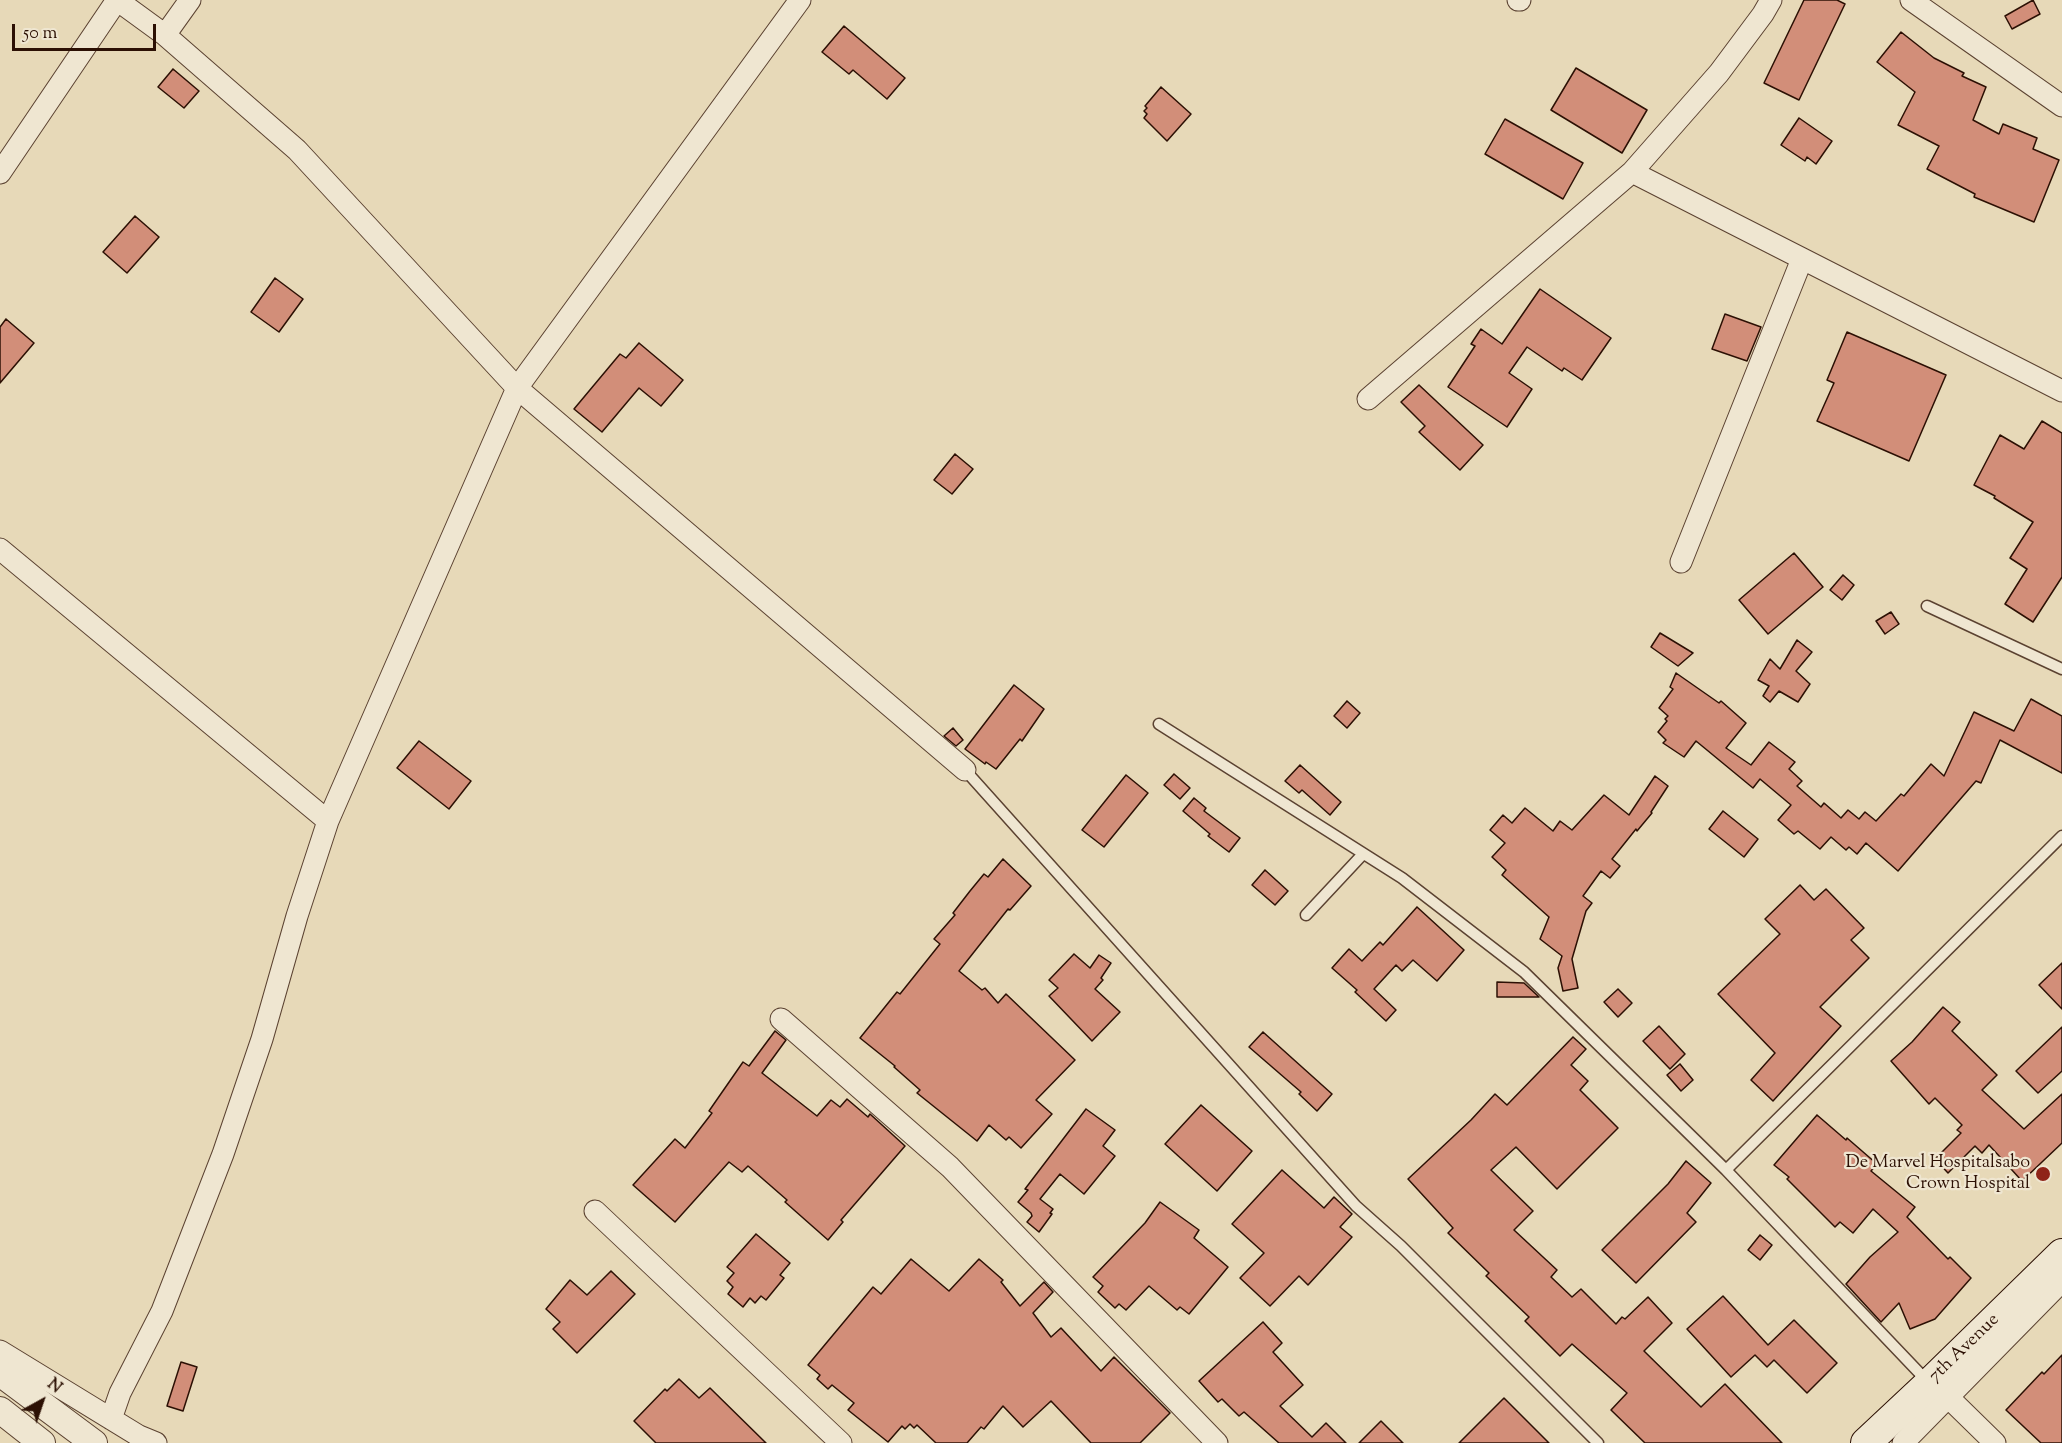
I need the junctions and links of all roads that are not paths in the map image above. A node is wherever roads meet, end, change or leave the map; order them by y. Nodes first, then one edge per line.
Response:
1 (190, 0) edge
2 (800, 0) edge
3 (1771, 0) edge
4 (1911, 0) edge
5 (165, 34) junction
6 (2062, 106) edge
7 (1632, 172) junction
8 (0, 173) edge
9 (1802, 259) junction
10 (517, 388) junction
11 (2062, 391) edge
12 (1368, 399) dead end
13 (0, 549) edge
14 (1681, 562) dead end
15 (1927, 606) dead end
16 (2062, 669) edge
17 (1159, 724) dead end
18 (966, 771) joint
19 (328, 821) junction
20 (2062, 836) edge
21 (1364, 854) junction
22 (1306, 915) dead end
23 (781, 1019) dead end
24 (1726, 1170) junction
25 (595, 1211) dead end
26 (2062, 1254) edge
27 (2062, 1281) edge
28 (0, 1351) edge
29 (0, 1373) edge
30 (1939, 1391) junction
31 (0, 1410) edge
32 (111, 1419) junction
33 (42, 1443) edge
34 (94, 1443) edge
35 (156, 1443) edge
36 (841, 1443) edge
37 (1217, 1443) edge
38 (1598, 1443) edge
39 (1866, 1443) edge
40 (1903, 1443) edge
41 (1995, 1443) edge

1 - 5 street
2 - 10 street
3 - 7 street
4 - 6 street
5 - 8 street
5 - 10 street
7 - 9 street
7 - 12 street
9 - 11 street
9 - 14 street
10 - 18 street
10 - 19 street
13 - 19 street
15 - 16 lane
17 - 21 lane
18 - 38 lane
19 - 32 street
20 - 24 lane
21 - 22 lane
21 - 24 lane
23 - 37 street
24 - 30 lane
25 - 36 street
26 - 30 main road, 7th Avenue
27 - 30 street
28 - 32 street
29 - 34 street
30 - 39 main road, 7th Avenue
30 - 40 street
30 - 41 street
31 - 33 street
32 - 35 street

